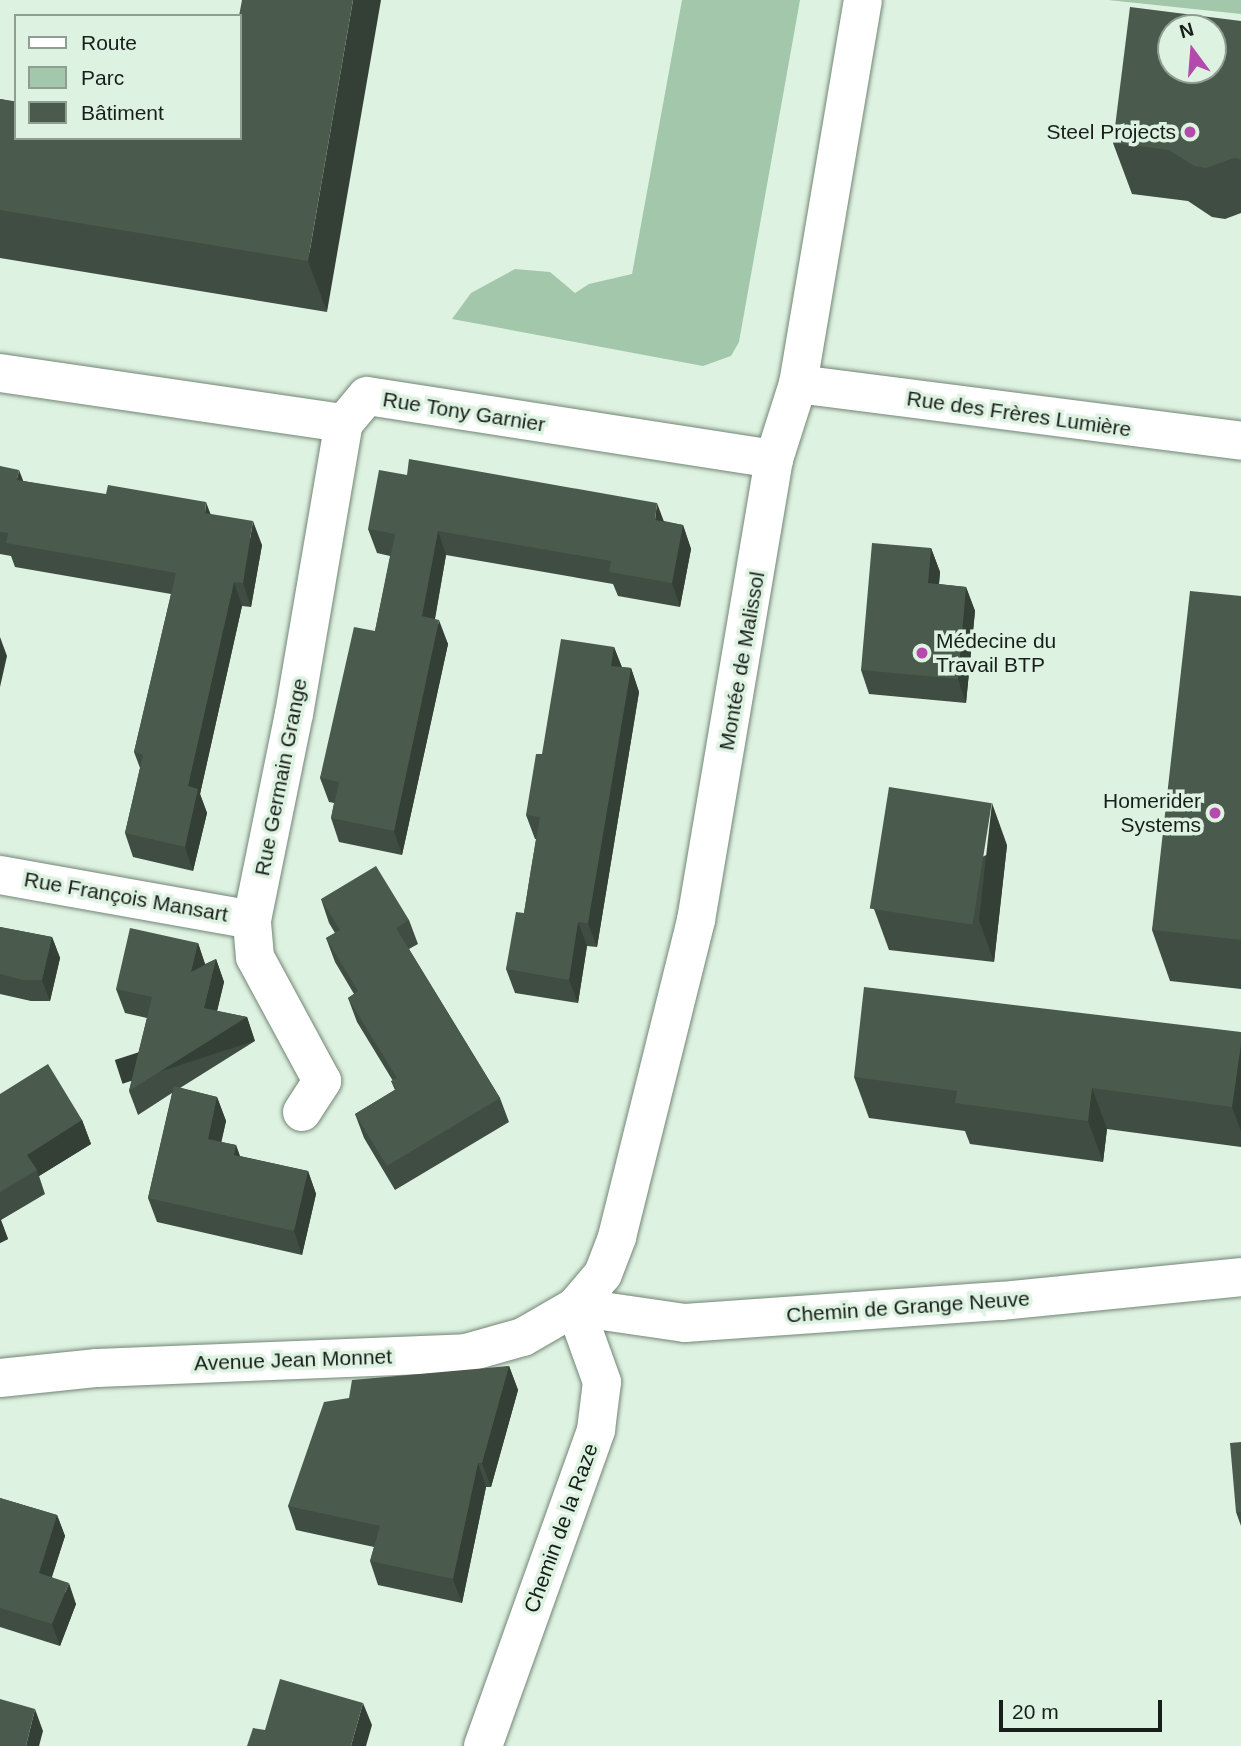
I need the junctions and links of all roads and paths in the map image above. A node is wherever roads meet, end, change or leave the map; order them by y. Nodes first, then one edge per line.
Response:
1 (863, 0) edge
2 (0, 373) edge
3 (798, 384) junction
4 (344, 424) junction
5 (1241, 441) edge
6 (774, 459) junction
7 (0, 875) edge
8 (252, 920) junction
9 (302, 1112) dead end
10 (1241, 1277) edge
11 (575, 1307) junction
12 (0, 1378) edge
13 (483, 1746) edge

1 - 3 street, Montée de Malissol
2 - 4 street
3 - 5 street, Rue des Frères Lumière
3 - 6 street, Montée de Malissol
4 - 6 street, Rue Tony Garnier
4 - 8 street, Rue Germain Grange
6 - 11 street, Montée de Malissol
7 - 8 street, Rue François Mansart
8 - 9 street, Rue Germain Grange
10 - 11 street, Chemin de Grange Neuve
11 - 12 street, Avenue Jean Monnet
11 - 13 street, Chemin de la Raze

